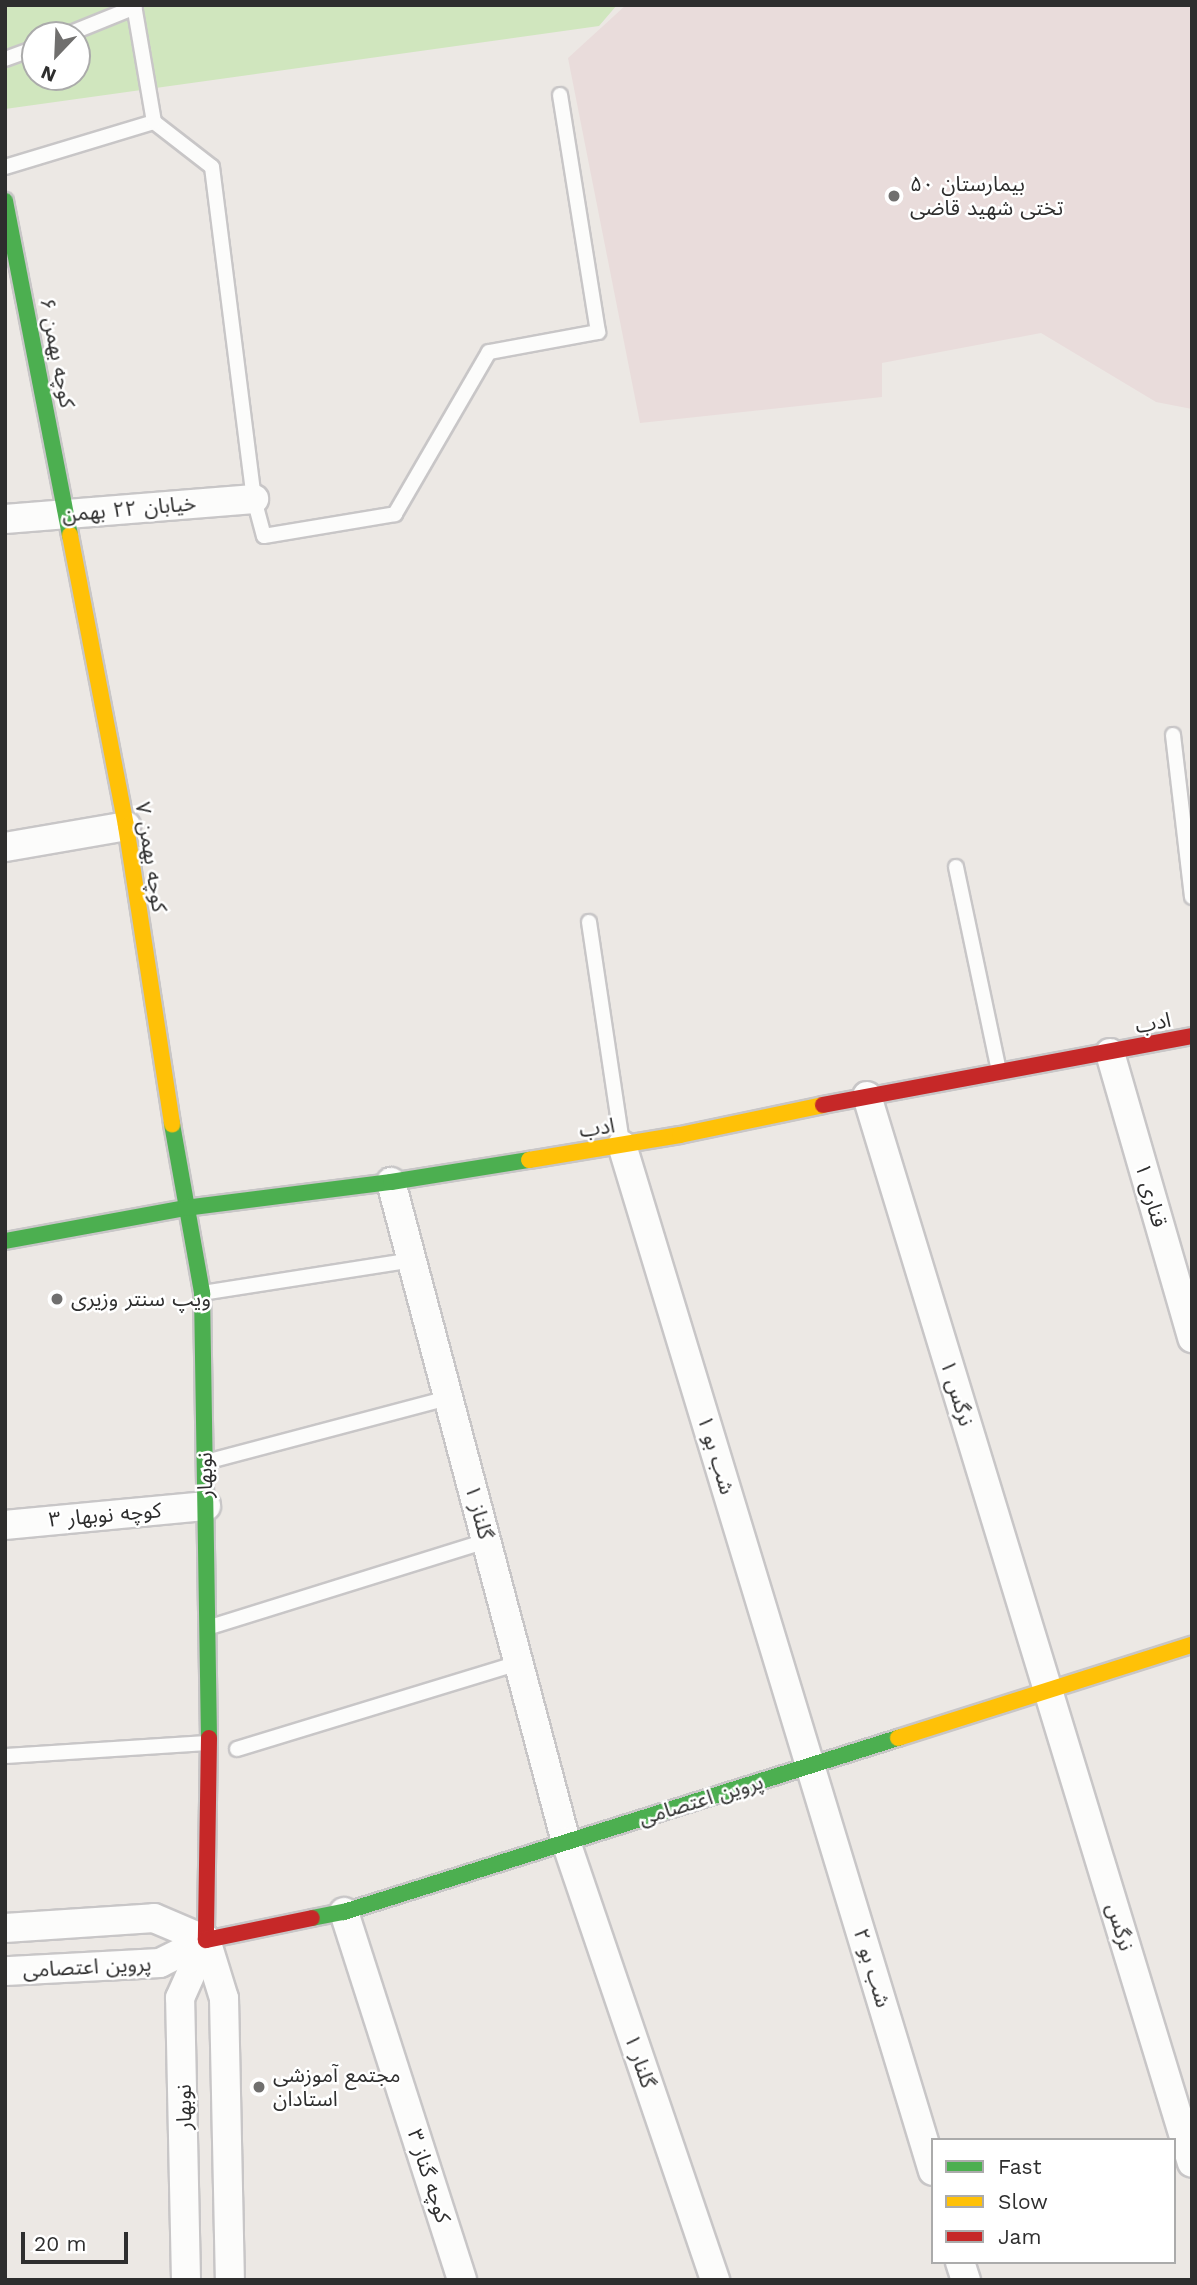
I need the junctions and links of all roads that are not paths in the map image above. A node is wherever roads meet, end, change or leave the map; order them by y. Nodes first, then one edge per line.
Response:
1 (120, 5) edge
2 (135, 6) edge
3 (91, 24) edge
4 (560, 95) dead end
5 (154, 122) junction
6 (5, 167) edge
7 (5, 201) edge
8 (254, 499) junction
9 (67, 514) junction
10 (5, 519) edge
11 (1173, 735) dead end
12 (126, 826) junction
13 (5, 847) edge
14 (956, 867) dead end
15 (1192, 897) edge
16 (589, 922) dead end
17 (1192, 1036) edge
18 (1110, 1053) junction
19 (999, 1073) junction
20 (867, 1096) junction
21 (622, 1145) junction
22 (391, 1182) junction
23 (185, 1208) junction
24 (5, 1241) edge
25 (412, 1260) junction
26 (202, 1293) junction
27 (1192, 1338) edge
28 (449, 1398) junction
29 (205, 1462) junction
30 (206, 1506) junction
31 (5, 1524) edge
32 (486, 1541) junction
33 (207, 1628) junction
34 (1192, 1645) edge
35 (519, 1662) junction
36 (1048, 1690) junction
37 (209, 1743) junction
38 (237, 1749) dead end
39 (5, 1756) edge
40 (811, 1765) junction
41 (566, 1842) junction
42 (344, 1912) junction
43 (5, 1928) edge
44 (206, 1940) junction
45 (5, 1971) edge
46 (1192, 2163) edge
47 (931, 2164) edge
48 (186, 2280) edge
49 (230, 2280) edge
50 (463, 2280) edge
51 (715, 2280) edge

1 - 2 lane
2 - 3 lane
2 - 5 lane
4 - 8 lane
5 - 6 lane
5 - 8 lane
7 - 9 street, کوچه بهمن ۶
8 - 9 street, خیابان ۲۲ بهمن
9 - 10 street, خیابان ۲۲ بهمن
9 - 12 street, کوچه بهمن ۷
11 - 15 lane
12 - 13 street
12 - 23 street, کوچه بهمن ۷
14 - 19 lane
16 - 21 lane
17 - 18 street, ادب
18 - 19 street, ادب
18 - 27 street, قناری ۱
19 - 20 street, ادب
20 - 21 street, ادب
20 - 36 street, نرگس ۱
21 - 22 street, ادب
21 - 40 street, شب بو ۱
22 - 23 street, ادب
22 - 25 street, گلناز ۱
23 - 24 street, ادب
23 - 26 street, نوبهار
25 - 26 lane
25 - 28 street, گلناز ۱
26 - 29 street, نوبهار
28 - 29 lane
28 - 32 street, گلناز ۱
29 - 30 street, نوبهار
30 - 31 street, کوچه نوبهار ۳
30 - 33 street, نوبهار
32 - 33 lane
32 - 35 street, گلناز ۱
33 - 37 street, نوبهار
34 - 36 street, پروین اعتصامی
35 - 38 lane
35 - 41 street, گلناز ۱
36 - 40 street, پروین اعتصامی
36 - 46 street, نرگس
37 - 39 lane
37 - 44 street, نوبهار
40 - 41 street, پروین اعتصامی
40 - 47 street, شب بو ۲
41 - 42 street, پروین اعتصامی
41 - 51 street, گلنار ۱
42 - 44 street, پروین اعتصامی
42 - 50 street, کوچه گناز ۳
43 - 44 street, پروین اعتصامی
44 - 45 street, پروین اعتصامی
44 - 48 street, نوبهار
44 - 49 street, نوبهار

